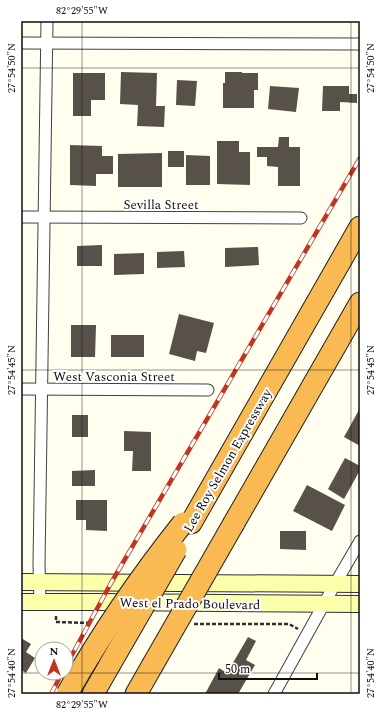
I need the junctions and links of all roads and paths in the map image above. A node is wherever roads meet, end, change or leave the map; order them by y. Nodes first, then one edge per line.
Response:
1 (47, 21) edge
2 (21, 43) edge
3 (47, 43) junction
4 (360, 44) edge
5 (21, 217) edge
6 (44, 217) junction
7 (301, 218) dead end
8 (360, 227) edge
9 (360, 303) edge
10 (21, 389) edge
11 (42, 389) junction
12 (208, 390) dead end
13 (191, 518) junction
14 (360, 541) edge
15 (21, 582) edge
16 (40, 582) junction
17 (335, 584) junction
18 (360, 584) edge
19 (21, 602) edge
20 (40, 602) junction
21 (324, 604) junction
22 (360, 604) edge
23 (67, 694) edge
24 (93, 694) edge
25 (136, 694) edge
26 (274, 694) edge

1 - 3 street
2 - 3 street
3 - 4 street
3 - 6 street
5 - 6 street, Sevilla Street
6 - 7 street, Sevilla Street
6 - 11 street
8 - 13 highway, Lee Roy Selmon Expressway
9 - 25 highway, bridge
10 - 11 street, West Vasconia Street
11 - 12 street, West Vasconia Street
11 - 16 street
13 - 23 highway, bridge
13 - 24 highway, Lee Roy Selmon Expressway, bridge
14 - 17 street
15 - 16 street, West el Prado Boulevard
16 - 17 street, West el Prado Boulevard
16 - 20 street
17 - 18 street, West el Prado Boulevard
17 - 21 street
19 - 20 street, West el Prado Boulevard
20 - 21 street, West el Prado Boulevard
21 - 22 street, West el Prado Boulevard
21 - 26 street

